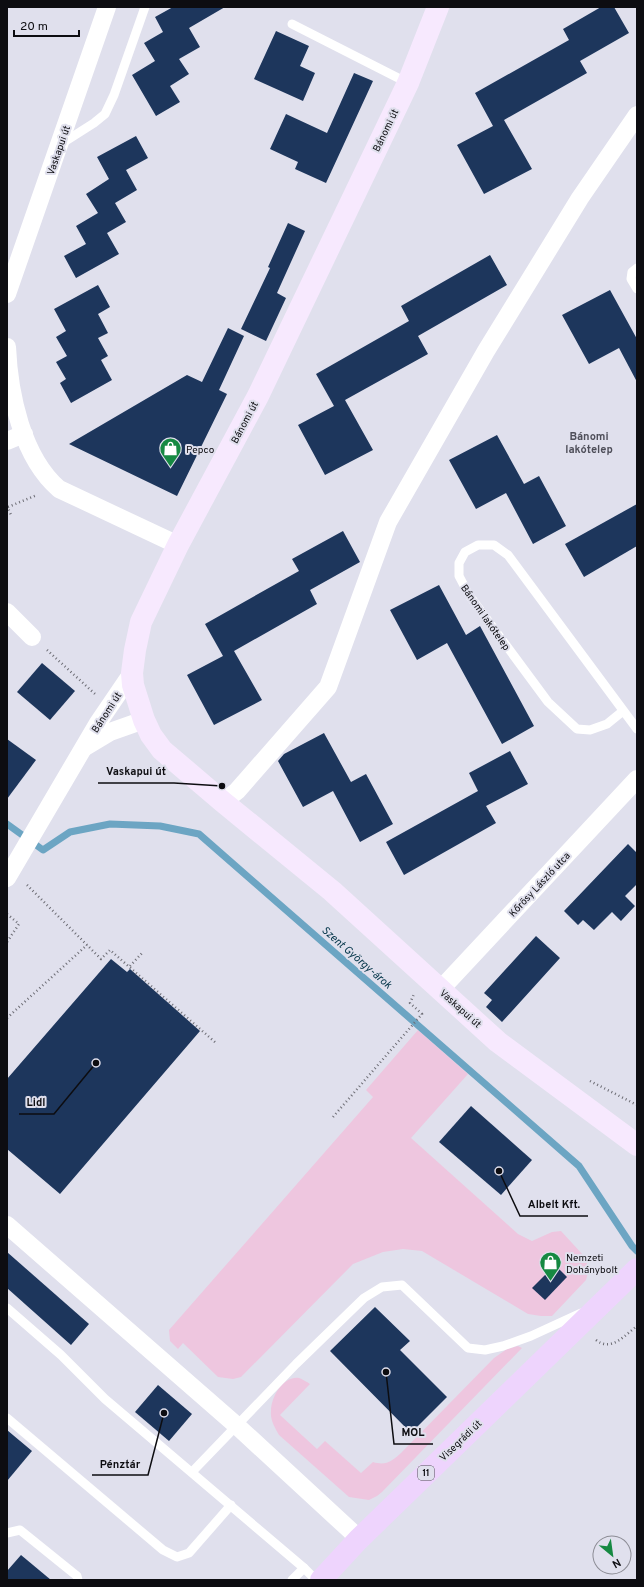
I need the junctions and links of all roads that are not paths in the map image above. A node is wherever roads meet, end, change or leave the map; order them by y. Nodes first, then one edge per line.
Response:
1 (107, 7) edge
2 (145, 7) edge
3 (438, 7) edge
4 (292, 24) dead end
5 (408, 83) junction
6 (637, 115) edge
7 (60, 145) junction
8 (637, 268) edge
9 (637, 289) edge
10 (7, 294) edge
11 (7, 347) edge
12 (24, 434) junction
13 (7, 441) edge
14 (178, 545) junction
15 (7, 612) edge
16 (32, 637) road end
17 (132, 672) junction
18 (623, 711) junction
19 (144, 720) junction
20 (637, 729) edge
21 (84, 747) junction
22 (637, 779) edge
23 (222, 802) junction
24 (10, 874) edge
25 (440, 990) junction
26 (573, 1097) junction
27 (637, 1132) edge
28 (637, 1145) edge
29 (7, 1225) edge
30 (637, 1269) edge
31 (602, 1303) junction
32 (7, 1308) edge
33 (7, 1418) edge
34 (236, 1425) junction
35 (192, 1472) junction
36 (231, 1505) junction
37 (7, 1533) edge
38 (358, 1540) junction
39 (312, 1574) edge
40 (78, 1580) edge
41 (292, 1580) edge
42 (316, 1580) edge

1 - 7 street, Vaskapui út
2 - 7 lane
3 - 5 main road, Bánomi út
4 - 5 lane
5 - 14 main road, Bánomi út
6 - 23 street
7 - 10 street, Vaskapui út
8 - 9 lane
11 - 12 street
12 - 13 street
12 - 14 street
14 - 17 main road, Bánomi út
15 - 16 street
17 - 19 main road, Vaskapui út
17 - 21 street, Bánomi út
18 - 18 lane, Bánomi lakótelep
18 - 20 lane, Bánomi lakótelep
19 - 21 street
19 - 23 main road, Vaskapui út
21 - 24 street, Bánomi út
22 - 25 street, Kőrösy László utca
23 - 25 main road, Vaskapui út
25 - 26 main road, Vaskapui út
26 - 27 main road, Vaskapui út
26 - 28 main road, Vaskapui út
29 - 34 street
30 - 31 main road, 11
31 - 34 lane
31 - 38 main road, Visegrádi út / 11
32 - 35 lane
33 - 36 lane
34 - 35 lane
34 - 38 street
35 - 36 lane
36 - 39 lane
37 - 40 lane
38 - 39 main road, Visegrádi út / 11
39 - 41 lane, Visegrádi út
39 - 42 lane

